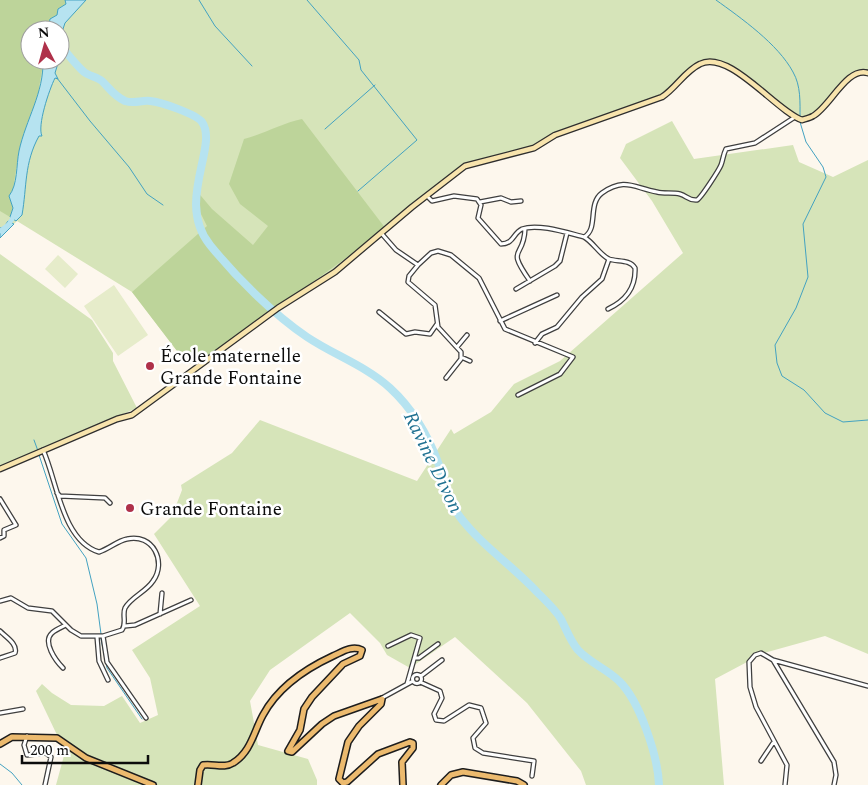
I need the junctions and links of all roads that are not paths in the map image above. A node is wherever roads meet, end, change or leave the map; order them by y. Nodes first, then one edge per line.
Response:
1 (868, 74) edge
2 (795, 117) junction
3 (427, 196) junction
4 (521, 201) dead end
5 (480, 202) junction
6 (525, 228) junction
7 (568, 233) junction
8 (382, 234) junction
9 (584, 236) junction
10 (610, 259) junction
11 (418, 266) junction
12 (530, 281) junction
13 (516, 288) dead end
14 (557, 295) dead end
15 (608, 309) dead end
16 (380, 312) dead end
17 (500, 321) junction
18 (437, 324) junction
19 (467, 335) dead end
20 (535, 343) junction
21 (457, 347) junction
22 (462, 356) junction
23 (470, 361) dead end
24 (446, 378) dead end
25 (518, 396) dead end
26 (44, 450) junction
27 (0, 469) edge
28 (57, 492) junction
29 (0, 499) edge
30 (110, 503) dead end
31 (0, 538) edge
32 (162, 593) dead end
33 (191, 600) dead end
34 (0, 601) edge
35 (160, 614) junction
36 (66, 625) junction
37 (125, 626) junction
38 (0, 631) edge
39 (104, 636) junction
40 (96, 637) junction
41 (438, 644) dead end
42 (388, 646) dead end
43 (0, 658) edge
44 (415, 658) junction
45 (442, 660) dead end
46 (773, 660) junction
47 (64, 668) dead end
48 (421, 676) junction
49 (108, 680) dead end
50 (413, 681) junction
51 (420, 682) junction
52 (407, 684) junction
53 (868, 686) edge
54 (382, 699) junction
55 (23, 709) dead end
56 (0, 713) edge
57 (146, 718) dead end
58 (27, 736) junction
59 (773, 743) junction
60 (0, 744) edge
61 (760, 761) dead end
62 (532, 776) dead end
63 (45, 785) edge
64 (153, 785) edge
65 (198, 785) edge
66 (403, 785) edge
67 (441, 785) edge
68 (524, 785) edge
69 (785, 785) edge
70 (834, 785) edge

1 - 2 street
2 - 3 street
2 - 9 street
3 - 5 street
3 - 8 street
4 - 5 street
5 - 6 street
6 - 7 street
6 - 12 street
7 - 9 street
7 - 12 street
8 - 11 street
8 - 26 street
9 - 10 street
10 - 15 street
10 - 20 street
11 - 17 street
11 - 18 street
12 - 13 street
14 - 17 street
16 - 18 street
17 - 20 street
18 - 21 street
19 - 21 street
20 - 25 street
21 - 22 street
22 - 23 street
22 - 24 street
26 - 27 street
26 - 28 street
28 - 30 street
28 - 37 street
29 - 31 street
32 - 35 street
33 - 35 street
34 - 36 street
35 - 37 street
36 - 40 street
36 - 47 street
37 - 39 street
38 - 43 street
39 - 40 street
39 - 57 street
40 - 49 street
41 - 44 street
42 - 44 street
44 - 52 street
45 - 48 street
46 - 53 street
46 - 59 street
46 - 70 street
48 - 50 street
48 - 51 street
50 - 51 street
50 - 52 street
51 - 62 street
52 - 54 street
54 - 65 main road
54 - 66 main road
55 - 56 street
58 - 60 main road
58 - 63 street
58 - 64 main road
59 - 61 street
59 - 69 street
67 - 68 main road

